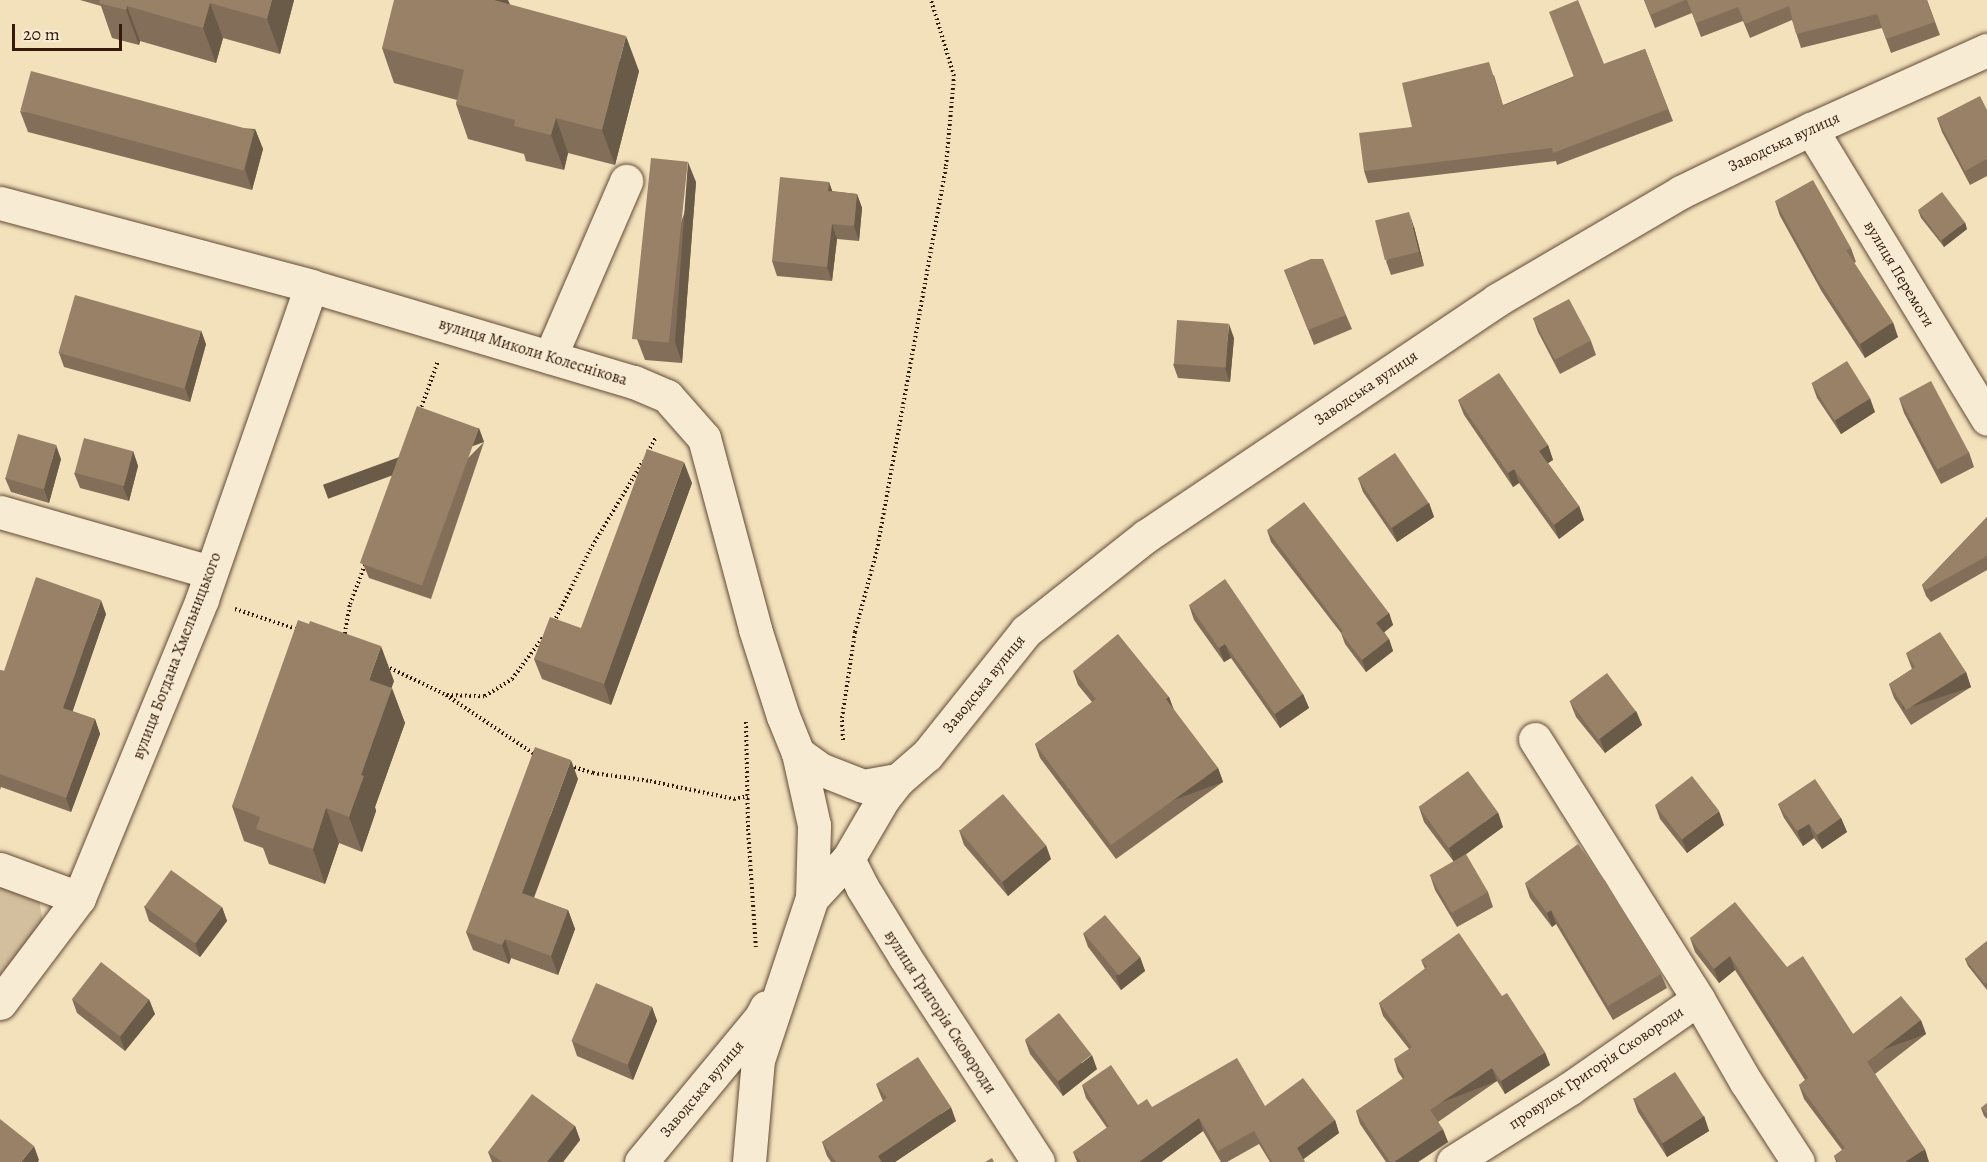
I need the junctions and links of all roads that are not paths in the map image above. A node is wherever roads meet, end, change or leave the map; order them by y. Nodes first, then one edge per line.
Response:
1 (1987, 50) edge
2 (1810, 129) junction
3 (626, 181) dead end
4 (0, 203) edge
5 (311, 286) junction
6 (550, 357) junction
7 (1987, 419) edge
8 (0, 512) edge
9 (207, 585) junction
10 (1535, 739) dead end
11 (818, 765) junction
12 (898, 780) junction
13 (848, 859) junction
14 (0, 869) edge
15 (80, 898) junction
16 (812, 898) junction
17 (794, 951) junction
18 (1698, 999) junction
19 (0, 1003) edge
20 (641, 1162) edge
21 (749, 1162) edge
22 (1038, 1162) edge
23 (1453, 1162) edge
24 (1798, 1162) edge

1 - 2 street, Заводська вулиця
2 - 7 street, вулиця Перемоги
2 - 12 street, Заводська вулиця
3 - 6 street
4 - 5 street, вулиця Миколи Колеснікова
5 - 6 street, вулиця Миколи Колеснікова
5 - 9 street, вулиця Богдана Хмельницького
6 - 11 street, вулиця Миколи Колеснікова
8 - 9 street
9 - 15 street, вулиця Богдана Хмельницького
10 - 18 street
11 - 12 street
11 - 16 street, вулиця Миколи Колеснікова
12 - 13 street, Заводська вулиця
13 - 16 street, Заводська вулиця
13 - 22 street, вулиця Григорія Сковороди
14 - 15 street
15 - 19 street, вулиця Богдана Хмельницького
16 - 17 street
17 - 20 street, Заводська вулиця
17 - 21 street
18 - 23 street, провулок Григорія Сковороди
18 - 24 street, провулок Григорія Сковороди

